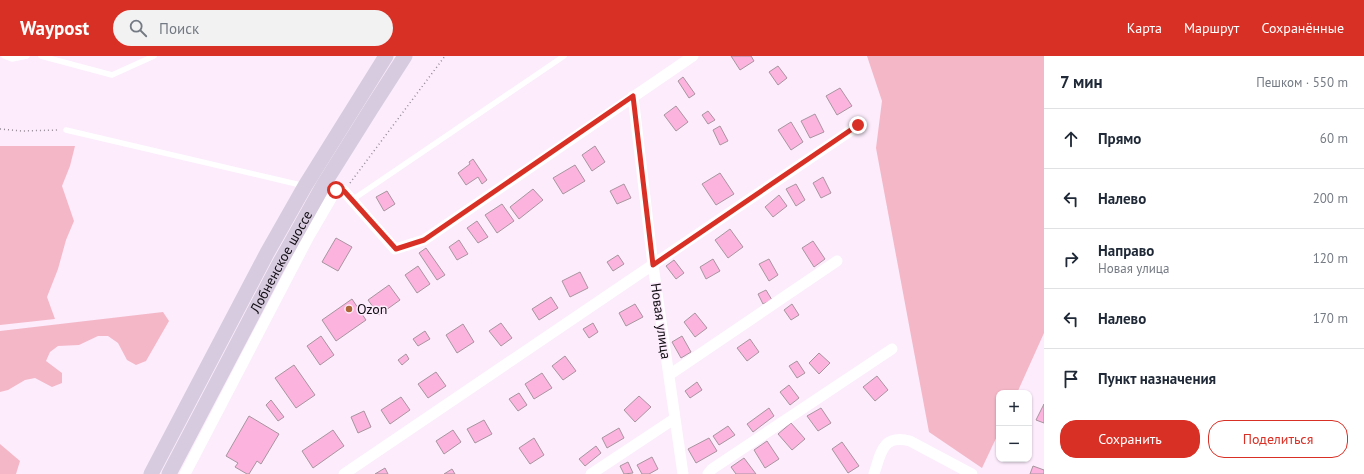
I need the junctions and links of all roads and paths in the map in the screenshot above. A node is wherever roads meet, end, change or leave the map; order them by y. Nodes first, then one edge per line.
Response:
1 (6, 56) edge
2 (28, 56) edge
3 (41, 56) edge
4 (154, 56) edge
5 (386, 56) edge
6 (405, 56) edge
7 (444, 56) edge
8 (564, 56) edge
9 (693, 56) edge
10 (633, 96) junction
11 (858, 125) dead end
12 (0, 129) edge
13 (66, 130) joint
14 (305, 186) junction
15 (344, 191) junction
16 (352, 200) junction
17 (312, 205) junction
18 (308, 238) junction
19 (837, 261) dead end
20 (653, 265) junction
21 (892, 349) dead end
22 (669, 375) junction
23 (674, 419) junction
24 (151, 474) edge
25 (169, 474) edge
26 (185, 474) edge
27 (344, 474) edge
28 (592, 474) edge
29 (683, 474) edge
30 (708, 474) edge
31 (874, 474) edge
32 (972, 474) edge

1 - 2 lane
3 - 4 lane
5 - 14 main road, Лобненское шоссе
6 - 17 main road, Лобненское шоссе
7 - 15 path
8 - 16 lane
9 - 10 street
10 - 16 street
10 - 20 street, Новая улица
11 - 20 street
12 - 13 path
13 - 14 lane
14 - 24 main road, Лобненское шоссе
15 - 16 street
15 - 18 street
17 - 18 street
17 - 25 main road, Лобненское шоссе
18 - 26 street
19 - 22 street
20 - 22 street, Новая улица
20 - 27 street
21 - 30 street
22 - 23 street, Новая улица
23 - 28 street
23 - 29 street, Новая улица
31 - 32 street

